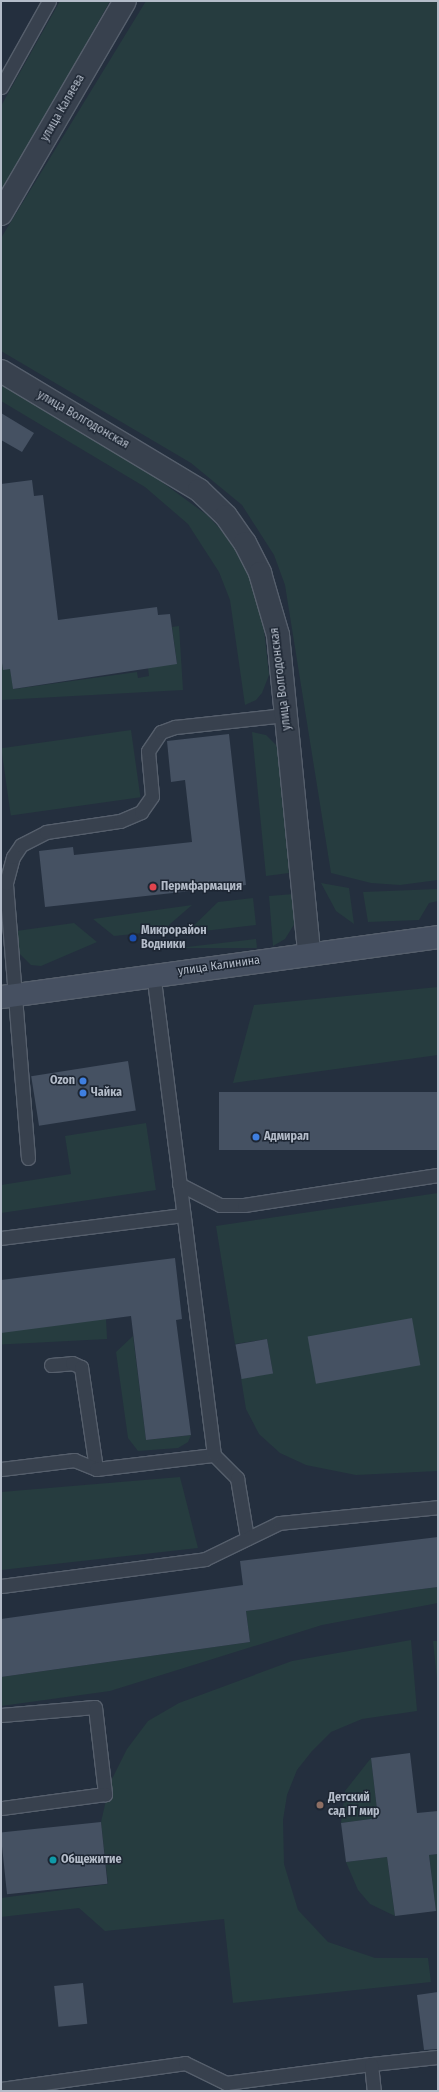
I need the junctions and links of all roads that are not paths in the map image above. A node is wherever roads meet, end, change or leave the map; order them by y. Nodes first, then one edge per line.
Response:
1 (49, 1) edge
2 (125, 1) edge
3 (1, 87) edge
4 (1, 214) edge
5 (1, 371) edge
6 (285, 715) junction
7 (438, 937) edge
8 (309, 953) junction
9 (153, 975) junction
10 (7, 996) edge
11 (28, 1158) dead end
12 (438, 1175) edge
13 (180, 1184) junction
14 (183, 1215) junction
15 (1, 1238) edge
16 (51, 1365) dead end
17 (214, 1455) junction
18 (1, 1469) edge
19 (96, 1470) junction
20 (438, 1507) edge
21 (247, 1538) junction
22 (1, 1586) edge
23 (1, 1715) edge
24 (1, 1808) edge
25 (438, 2057) edge
26 (371, 2064) junction
27 (1, 2089) edge
28 (374, 2091) edge

1 - 3 lane
2 - 4 street, улица Каляева
5 - 6 street, улица Волгодонская
6 - 8 street, улица Волгодонская
6 - 10 lane
7 - 8 main road, улица Калинина
8 - 9 main road, улица Калинина
9 - 10 main road, улица Калинина
9 - 13 lane
10 - 11 lane
12 - 13 lane
13 - 14 lane
14 - 15 lane
14 - 17 lane
16 - 19 lane
17 - 19 lane
17 - 21 lane
18 - 19 lane
20 - 21 lane
21 - 22 lane
23 - 24 lane
25 - 26 lane
26 - 27 lane
26 - 28 lane

